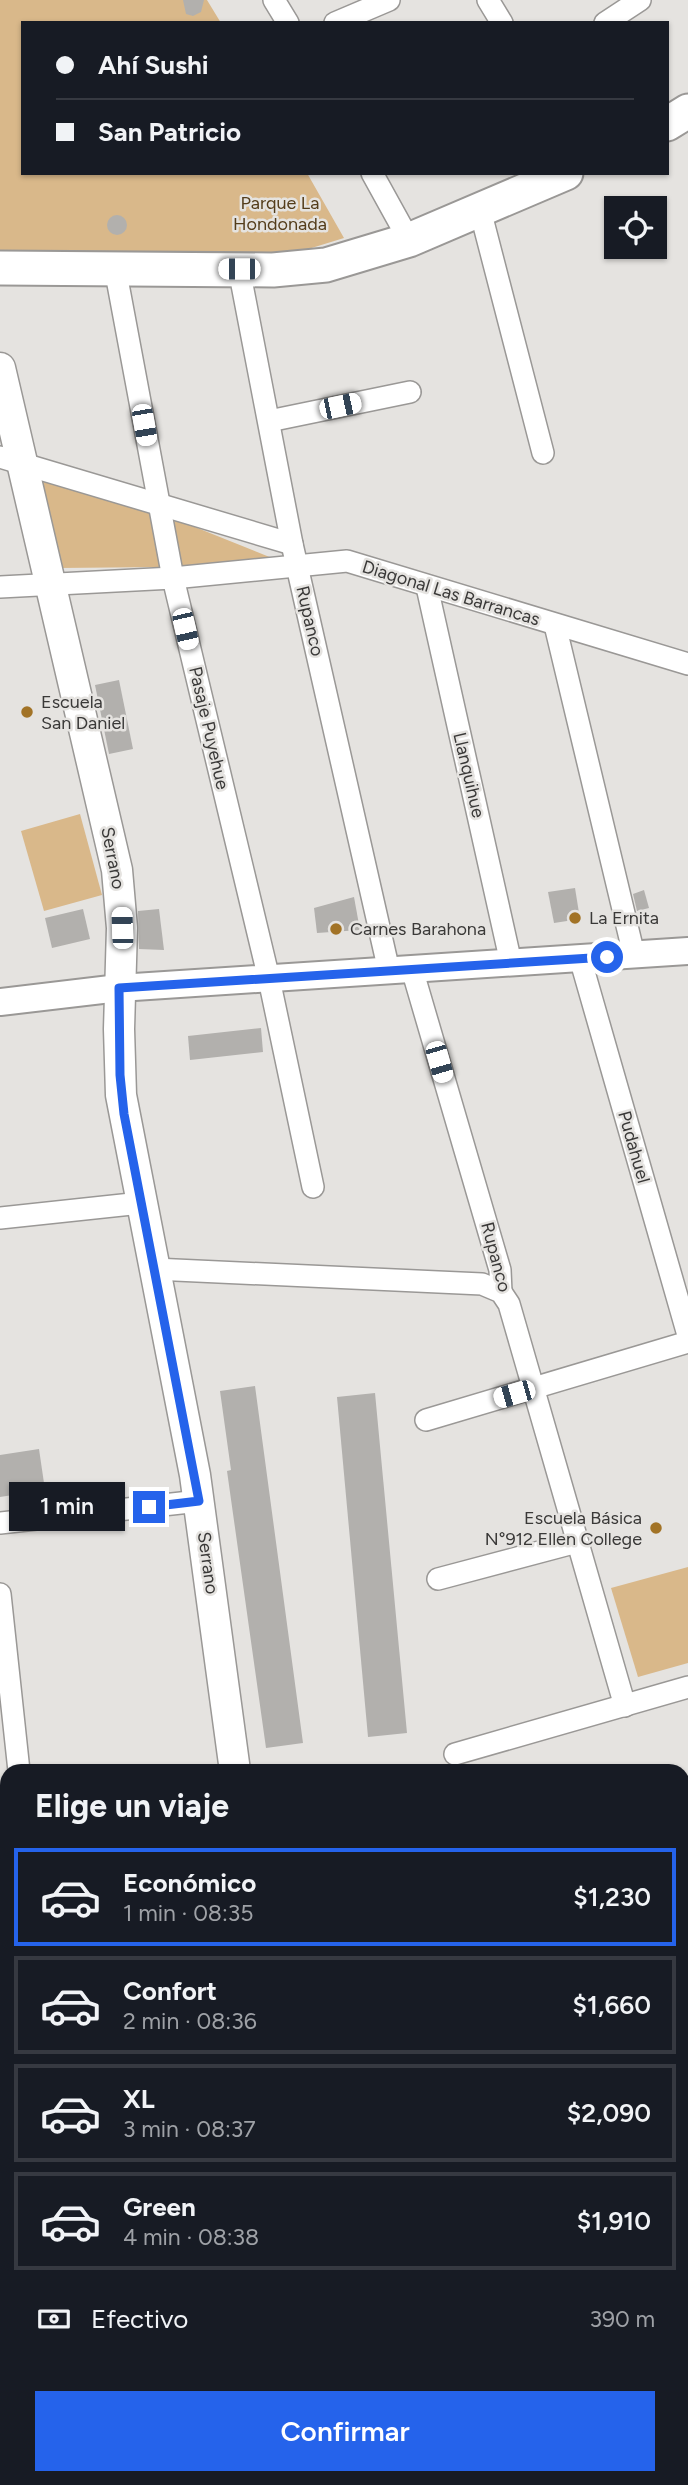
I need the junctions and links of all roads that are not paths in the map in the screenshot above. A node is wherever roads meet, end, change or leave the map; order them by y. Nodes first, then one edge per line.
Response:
1 (274, 0) edge
2 (389, 0) edge
3 (488, 0) edge
4 (640, 0) edge
5 (287, 21) edge
6 (340, 21) edge
7 (501, 21) edge
8 (608, 21) edge
9 (688, 111) edge
10 (669, 123) edge
11 (373, 175) edge
12 (561, 175) edge
13 (480, 210) junction
14 (410, 240) junction
15 (0, 268) edge
16 (115, 268) junction
17 (239, 269) junction
18 (0, 368) edge
19 (410, 392) dead end
20 (269, 421) junction
21 (544, 453) dead end
22 (11, 461) edge
23 (158, 504) junction
24 (292, 544) junction
25 (297, 566) junction
26 (173, 578) junction
27 (50, 585) junction
28 (0, 587) edge
29 (427, 587) junction
30 (555, 625) junction
31 (688, 664) edge
32 (688, 951) edge
33 (634, 955) junction
34 (580, 958) junction
35 (511, 963) junction
36 (401, 970) junction
37 (269, 979) junction
38 (119, 988) junction
39 (0, 1002) edge
40 (313, 1187) dead end
41 (142, 1203) junction
42 (0, 1218) edge
43 (154, 1269) junction
44 (501, 1292) junction
45 (688, 1335) edge
46 (688, 1342) edge
47 (533, 1387) junction
48 (426, 1420) dead end
49 (199, 1501) junction
50 (0, 1523) edge
51 (577, 1542) junction
52 (439, 1580) dead end
53 (0, 1594) edge
54 (688, 1687) edge
55 (625, 1706) junction
56 (455, 1754) dead end
57 (18, 1764) edge
58 (234, 1764) edge

1 - 5 street
2 - 6 street
3 - 7 street
4 - 8 street
9 - 10 main road
11 - 14 street
12 - 13 main road
13 - 14 main road
13 - 21 street
14 - 17 main road
15 - 16 main road
16 - 17 main road
16 - 23 street, Pasaje Puyehue
17 - 20 street, Rupanco
18 - 22 main road, Serrano
19 - 20 street
20 - 24 street, Rupanco
22 - 23 street
22 - 27 main road, Serrano
23 - 24 street
23 - 26 street, Pasaje Puyehue
24 - 25 street, Rupanco
25 - 26 street, Diagonal Las Barrancas
25 - 29 street, Diagonal Las Barrancas
25 - 36 street, Rupanco
26 - 27 street, Diagonal Las Barrancas
26 - 37 street, Pasaje Puyehue
27 - 28 street, Diagonal Las Barrancas
27 - 38 main road, Serrano
29 - 30 street, Diagonal Las Barrancas
29 - 35 street, Llanquihue
30 - 31 street, Diagonal Las Barrancas
30 - 33 street
32 - 33 street
33 - 34 street
34 - 35 street
34 - 45 street, Pudahuel
35 - 36 street
36 - 37 street
36 - 44 street, Rupanco
37 - 38 street
37 - 40 street, Pasaje Puyehue
38 - 39 street
38 - 41 main road, Serrano
41 - 42 street
41 - 43 main road, Serrano
43 - 44 street
43 - 49 main road, Serrano
44 - 47 street, Rupanco
46 - 47 street
47 - 48 street
47 - 51 street, Rupanco
49 - 50 street
49 - 58 main road, Serrano
51 - 52 street
51 - 55 street, Rupanco
53 - 57 street
54 - 55 street
55 - 56 street

